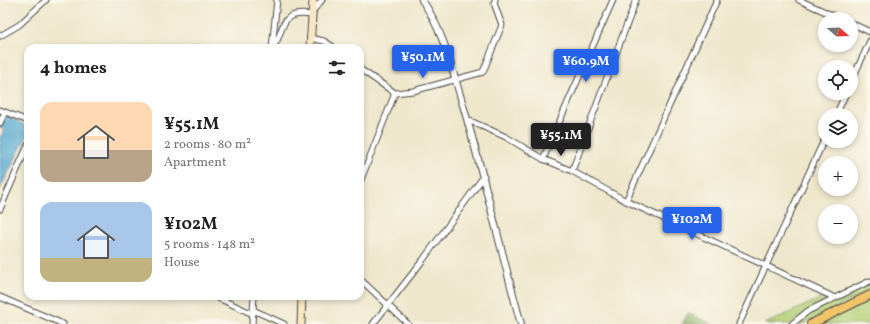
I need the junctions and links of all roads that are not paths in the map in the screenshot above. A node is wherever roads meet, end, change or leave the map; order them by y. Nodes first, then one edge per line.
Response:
1 (46, 0) edge
2 (277, 0) edge
3 (313, 0) edge
4 (322, 0) edge
5 (422, 0) edge
6 (495, 0) edge
7 (613, 0) edge
8 (636, 0) edge
9 (718, 0) edge
10 (800, 0) edge
11 (826, 12) edge
12 (312, 14) junction
13 (858, 27) edge
14 (870, 32) edge
15 (0, 36) edge
16 (310, 38) junction
17 (870, 41) edge
18 (272, 44) edge
19 (274, 44) edge
20 (310, 44) edge
21 (329, 44) edge
22 (858, 67) edge
23 (364, 72) edge
24 (455, 79) junction
25 (395, 93) junction
26 (2, 111) edge
27 (24, 119) edge
28 (468, 120) junction
29 (0, 123) edge
30 (820, 148) edge
31 (24, 155) edge
32 (543, 159) junction
33 (572, 171) junction
34 (364, 172) edge
35 (484, 176) junction
36 (626, 201) junction
37 (0, 209) edge
38 (766, 266) junction
39 (870, 281) edge
40 (364, 283) edge
41 (870, 295) edge
42 (0, 297) edge
43 (834, 298) junction
44 (224, 300) edge
45 (254, 300) edge
46 (302, 300) edge
47 (388, 305) junction
48 (253, 312) junction
49 (63, 324) edge
50 (252, 324) edge
51 (284, 324) edge
52 (301, 324) edge
53 (373, 324) edge
54 (408, 324) edge
55 (521, 324) edge
56 (739, 324) edge
57 (792, 324) edge
58 (811, 324) edge

1 - 15 street
2 - 18 street
3 - 12 main road
4 - 12 street
5 - 24 street
6 - 24 street
7 - 32 street
8 - 33 street
9 - 36 street
10 - 11 street
12 - 16 main road
12 - 19 street
13 - 14 street
16 - 20 main road
16 - 21 street
17 - 22 street
23 - 25 street
24 - 25 street
24 - 28 street
25 - 34 street
26 - 27 street
26 - 29 street
28 - 32 street
28 - 35 street
30 - 38 street
31 - 37 street
32 - 33 street
33 - 36 street
35 - 47 street
35 - 55 street
36 - 38 street
38 - 43 street
38 - 56 street
39 - 43 street
40 - 47 street
41 - 58 main road
42 - 49 street
43 - 57 street
44 - 48 street
45 - 48 street
46 - 52 main road
47 - 53 street
47 - 54 street
48 - 50 street
48 - 51 street

